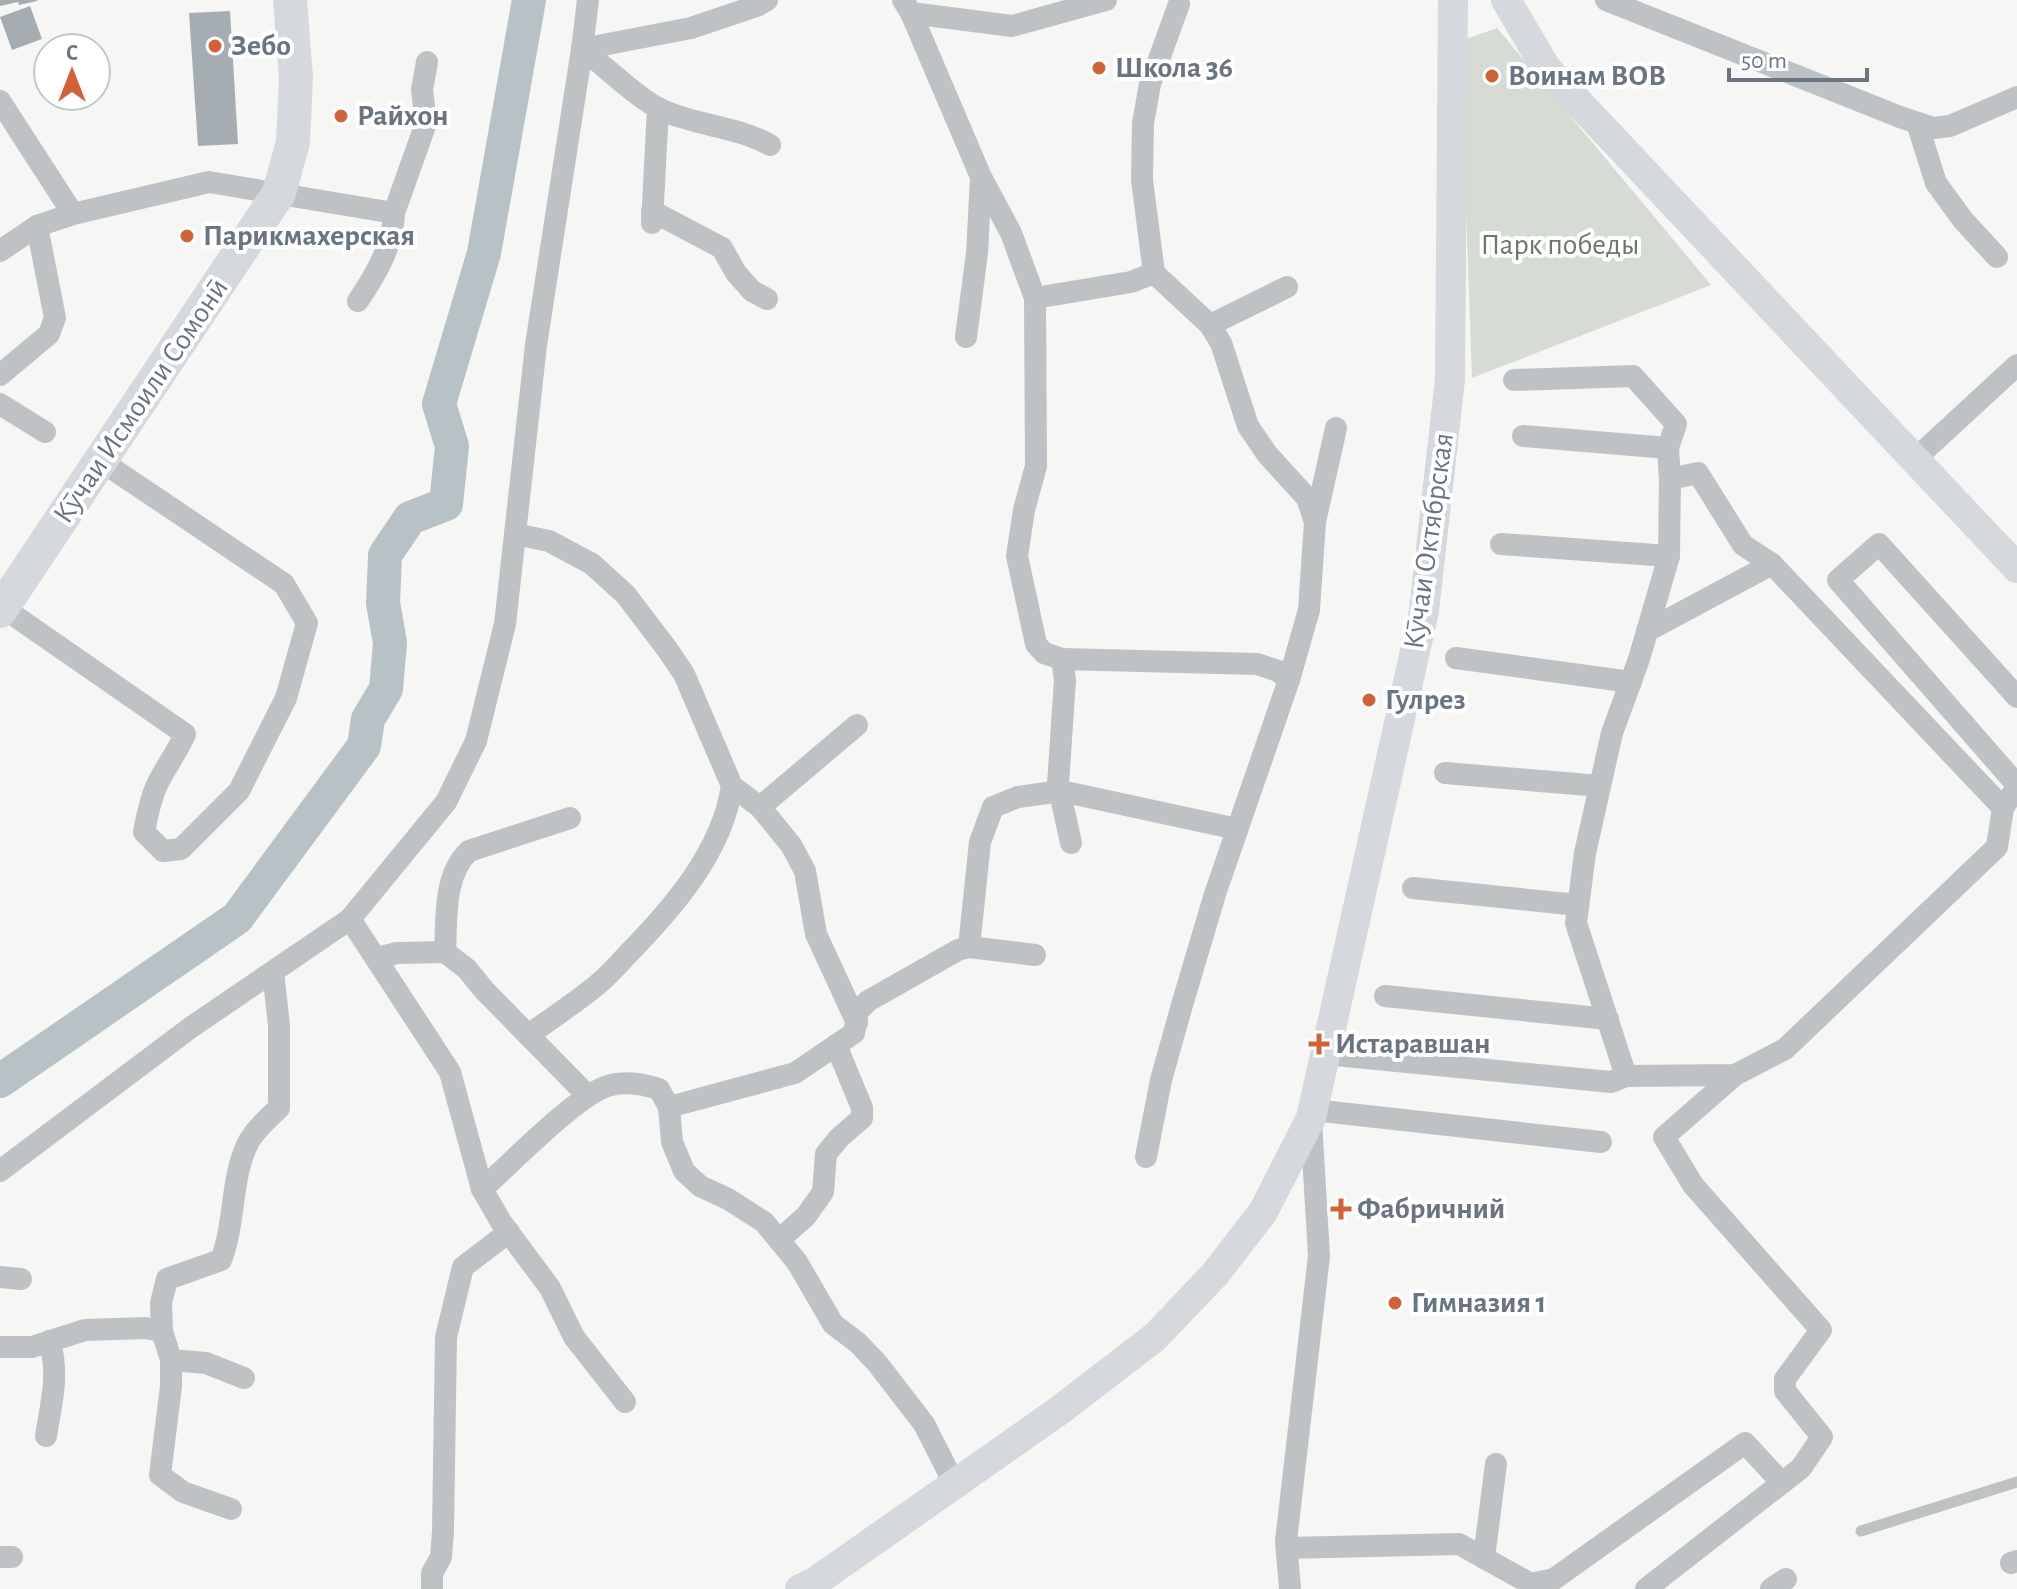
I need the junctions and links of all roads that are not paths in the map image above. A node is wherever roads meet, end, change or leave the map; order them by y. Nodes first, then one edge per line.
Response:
1 (290, 0) edge
2 (588, 0) edge
3 (767, 0) edge
4 (1106, 0) edge
5 (1453, 0) edge
6 (1506, 0) edge
7 (1606, 0) edge
8 (1175, 1) edge
9 (907, 7) edge
10 (582, 49) junction
11 (427, 62) dead end
12 (2017, 97) edge
13 (0, 101) edge
14 (658, 108) junction
15 (1917, 123) junction
16 (770, 145) dead end
17 (981, 177) junction
18 (279, 193) junction
19 (394, 213) junction
20 (73, 214) junction
21 (37, 226) junction
22 (0, 251) edge
23 (1997, 257) dead end
24 (1154, 273) junction
25 (1287, 287) dead end
26 (1035, 298) junction
27 (767, 299) dead end
28 (358, 301) dead end
29 (1210, 325) junction
30 (966, 337) dead end
31 (2017, 365) edge
32 (0, 375) edge
33 (1514, 380) dead end
34 (0, 404) edge
35 (1336, 428) dead end
36 (45, 432) dead end
37 (1523, 436) dead end
38 (1668, 448) junction
39 (1914, 460) junction
40 (101, 461) junction
41 (1670, 479) junction
42 (1315, 522) junction
43 (515, 534) junction
44 (1501, 544) dead end
45 (1669, 556) junction
46 (1772, 564) junction
47 (2017, 568) edge
48 (1, 609) edge
49 (1647, 631) junction
50 (1456, 658) dead end
51 (1062, 659) junction
52 (1289, 680) junction
53 (1631, 682) junction
54 (2017, 697) edge
55 (857, 725) dead end
56 (1445, 773) dead end
57 (732, 786) junction
58 (1600, 786) junction
59 (2017, 786) edge
60 (1061, 791) junction
61 (760, 807) junction
62 (2003, 808) junction
63 (570, 818) dead end
64 (1237, 829) junction
65 (1071, 843) dead end
66 (1413, 888) dead end
67 (1578, 905) junction
68 (350, 919) junction
69 (969, 947) junction
70 (445, 952) junction
71 (1035, 955) dead end
72 (377, 958) junction
73 (273, 972) junction
74 (1385, 996) dead end
75 (1608, 1019) junction
76 (857, 1023) junction
77 (528, 1035) junction
78 (836, 1045) junction
79 (1325, 1054) junction
80 (1735, 1075) junction
81 (1626, 1076) junction
82 (587, 1095) junction
83 (669, 1107) junction
84 (1312, 1114) junction
85 (1601, 1142) dead end
86 (1146, 1157) dead end
87 (0, 1171) edge
88 (482, 1189) junction
89 (509, 1232) junction
90 (779, 1240) junction
91 (162, 1331) junction
92 (49, 1341) junction
93 (0, 1347) edge
94 (171, 1360) junction
95 (244, 1378) dead end
96 (625, 1402) dead end
97 (46, 1436) dead end
98 (1496, 1464) dead end
99 (2017, 1482) edge
100 (954, 1483) junction
101 (1782, 1483) junction
102 (231, 1509) dead end
103 (1861, 1531) dead end
104 (1287, 1548) junction
105 (1484, 1558) junction
106 (432, 1589) edge
107 (800, 1589) edge
108 (1290, 1589) edge
109 (1646, 1589) edge

1 - 18 main road, Кӯчаи Исмоили Сомонӣ
2 - 10 street
3 - 10 street
4 - 9 street
5 - 79 main road, Кӯчаи Октябрская
6 - 39 main road
7 - 15 street
8 - 24 street
9 - 17 street
10 - 14 street
10 - 43 street
11 - 19 street
12 - 15 street
13 - 20 street
14 - 16 street
14 - 27 street
15 - 23 street
17 - 26 street
17 - 30 street
18 - 19 street
18 - 20 street
18 - 40 main road, Кӯчаи Исмоили Сомонӣ
19 - 28 street
20 - 21 street
21 - 22 street
21 - 32 street
24 - 26 street
24 - 29 street
25 - 29 street
26 - 51 street
29 - 42 street
31 - 39 street
33 - 38 street
34 - 36 street
35 - 42 street
37 - 38 street
38 - 41 street
39 - 47 main road
40 - 48 main road, Кӯчаи Исмоили Сомонӣ
40 - 48 street
41 - 45 street
41 - 46 street
42 - 52 street
43 - 57 street
43 - 68 street
44 - 45 street
45 - 49 street
46 - 49 street
46 - 62 street
49 - 53 street
50 - 53 street
51 - 52 street
51 - 60 street
52 - 64 street
53 - 58 street
54 - 59 street
55 - 61 street
56 - 58 street
57 - 61 street
57 - 77 street
58 - 67 street
59 - 62 street
60 - 64 street
60 - 65 street
60 - 69 street
61 - 76 street
62 - 80 street
63 - 70 street
64 - 86 street
66 - 67 street
67 - 75 street
68 - 72 street
68 - 73 street
69 - 71 street
69 - 76 street
70 - 72 street
70 - 77 street
72 - 88 street
73 - 87 street
73 - 91 street
74 - 75 street
75 - 81 street
76 - 78 street
77 - 82 street
78 - 83 street
78 - 90 street
79 - 81 street
79 - 84 main road, Кӯчаи Октябрская
80 - 81 street
80 - 101 street
82 - 83 street
82 - 88 street
83 - 90 street
84 - 85 street
84 - 100 main road, Кӯчаи Октябрская
84 - 104 street
88 - 89 street
89 - 96 street
89 - 106 street
90 - 100 street
91 - 92 street
91 - 94 street
92 - 93 street
92 - 97 street
94 - 95 street
94 - 102 street
98 - 105 street
99 - 103 lane
100 - 107 main road, Кӯчаи Октябрская
101 - 105 street
101 - 109 street
104 - 105 street
104 - 108 street

